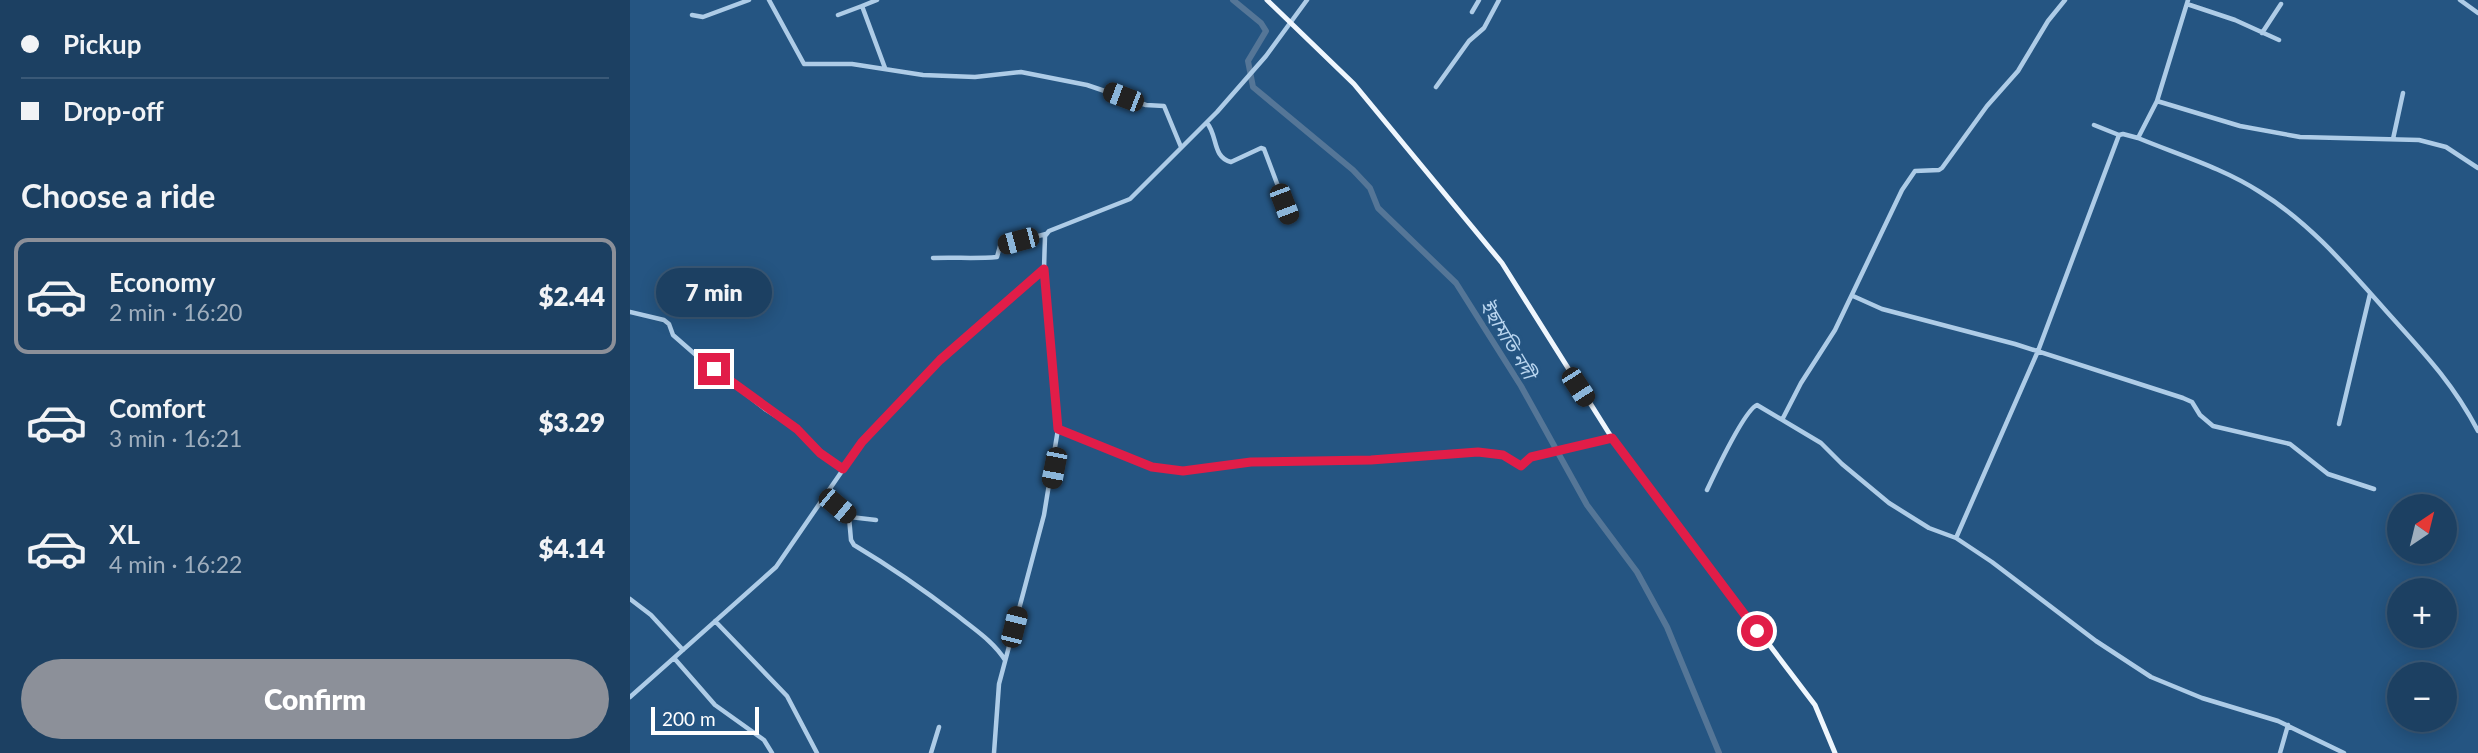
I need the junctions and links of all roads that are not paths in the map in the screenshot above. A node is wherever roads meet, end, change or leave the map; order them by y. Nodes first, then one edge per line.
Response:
1 (749, 0) edge
2 (769, 0) edge
3 (877, 0) edge
4 (1267, 0) edge
5 (1307, 0) edge
6 (1479, 0) edge
7 (1499, 0) edge
8 (2065, 0) edge
9 (2459, 0) edge
10 (2188, 2) edge
11 (2281, 4) dead end
12 (862, 6) junction
13 (1472, 12) dead end
14 (2478, 12) edge
15 (692, 15) dead end
16 (838, 15) dead end
17 (1291, 23) junction
18 (2262, 33) junction
19 (2278, 40) dead end
20 (885, 69) junction
21 (1436, 87) dead end
22 (2403, 93) dead end
23 (2157, 102) junction
24 (1207, 123) junction
25 (2094, 125) dead end
26 (2119, 135) junction
27 (2138, 138) junction
28 (2393, 139) junction
29 (1181, 147) junction
30 (2478, 168) edge
31 (1290, 218) dead end
32 (1046, 234) junction
33 (933, 258) dead end
34 (1044, 269) junction
35 (2371, 293) junction
36 (1853, 296) junction
37 (630, 312) edge
38 (2038, 351) junction
39 (1783, 418) junction
40 (2339, 424) dead end
41 (1058, 429) junction
42 (2478, 430) edge
43 (1612, 438) junction
44 (843, 469) junction
45 (1707, 489) dead end
46 (2374, 489) dead end
47 (825, 496) junction
48 (849, 516) junction
49 (876, 520) dead end
50 (1956, 538) junction
51 (630, 599) edge
52 (715, 621) junction
53 (683, 650) junction
54 (674, 658) junction
55 (1005, 660) junction
56 (630, 697) edge
57 (2288, 725) junction
58 (939, 727) dead end
59 (772, 753) edge
60 (817, 753) edge
61 (931, 753) edge
62 (994, 753) edge
63 (1835, 753) edge
64 (2280, 753) edge
65 (2344, 753) edge

1 - 15 street
2 - 20 street
3 - 12 street
4 - 17 main road
5 - 17 street
6 - 13 street
7 - 21 street
8 - 36 street
9 - 14 street
10 - 18 street
10 - 23 street
11 - 18 street
12 - 16 street
12 - 20 street
17 - 24 street
17 - 43 main road
18 - 19 street
20 - 29 street
22 - 28 street
23 - 27 street
23 - 28 street
24 - 29 street
24 - 31 street
25 - 26 street
26 - 27 street
26 - 38 street
27 - 35 street
28 - 30 street
29 - 32 street
32 - 33 street
32 - 34 street
34 - 41 street
34 - 44 street
35 - 40 street
35 - 42 street
36 - 38 street
36 - 39 street
37 - 44 street
38 - 46 street
38 - 50 street
39 - 45 street
39 - 50 street
41 - 43 street
41 - 55 street
43 - 63 main road
44 - 47 street
47 - 48 street
47 - 52 street
48 - 49 street
48 - 55 street
50 - 57 street
51 - 53 street
52 - 53 street
52 - 60 street
53 - 54 street
54 - 56 street
54 - 59 street
55 - 62 street
57 - 64 street
57 - 65 street
58 - 61 street

